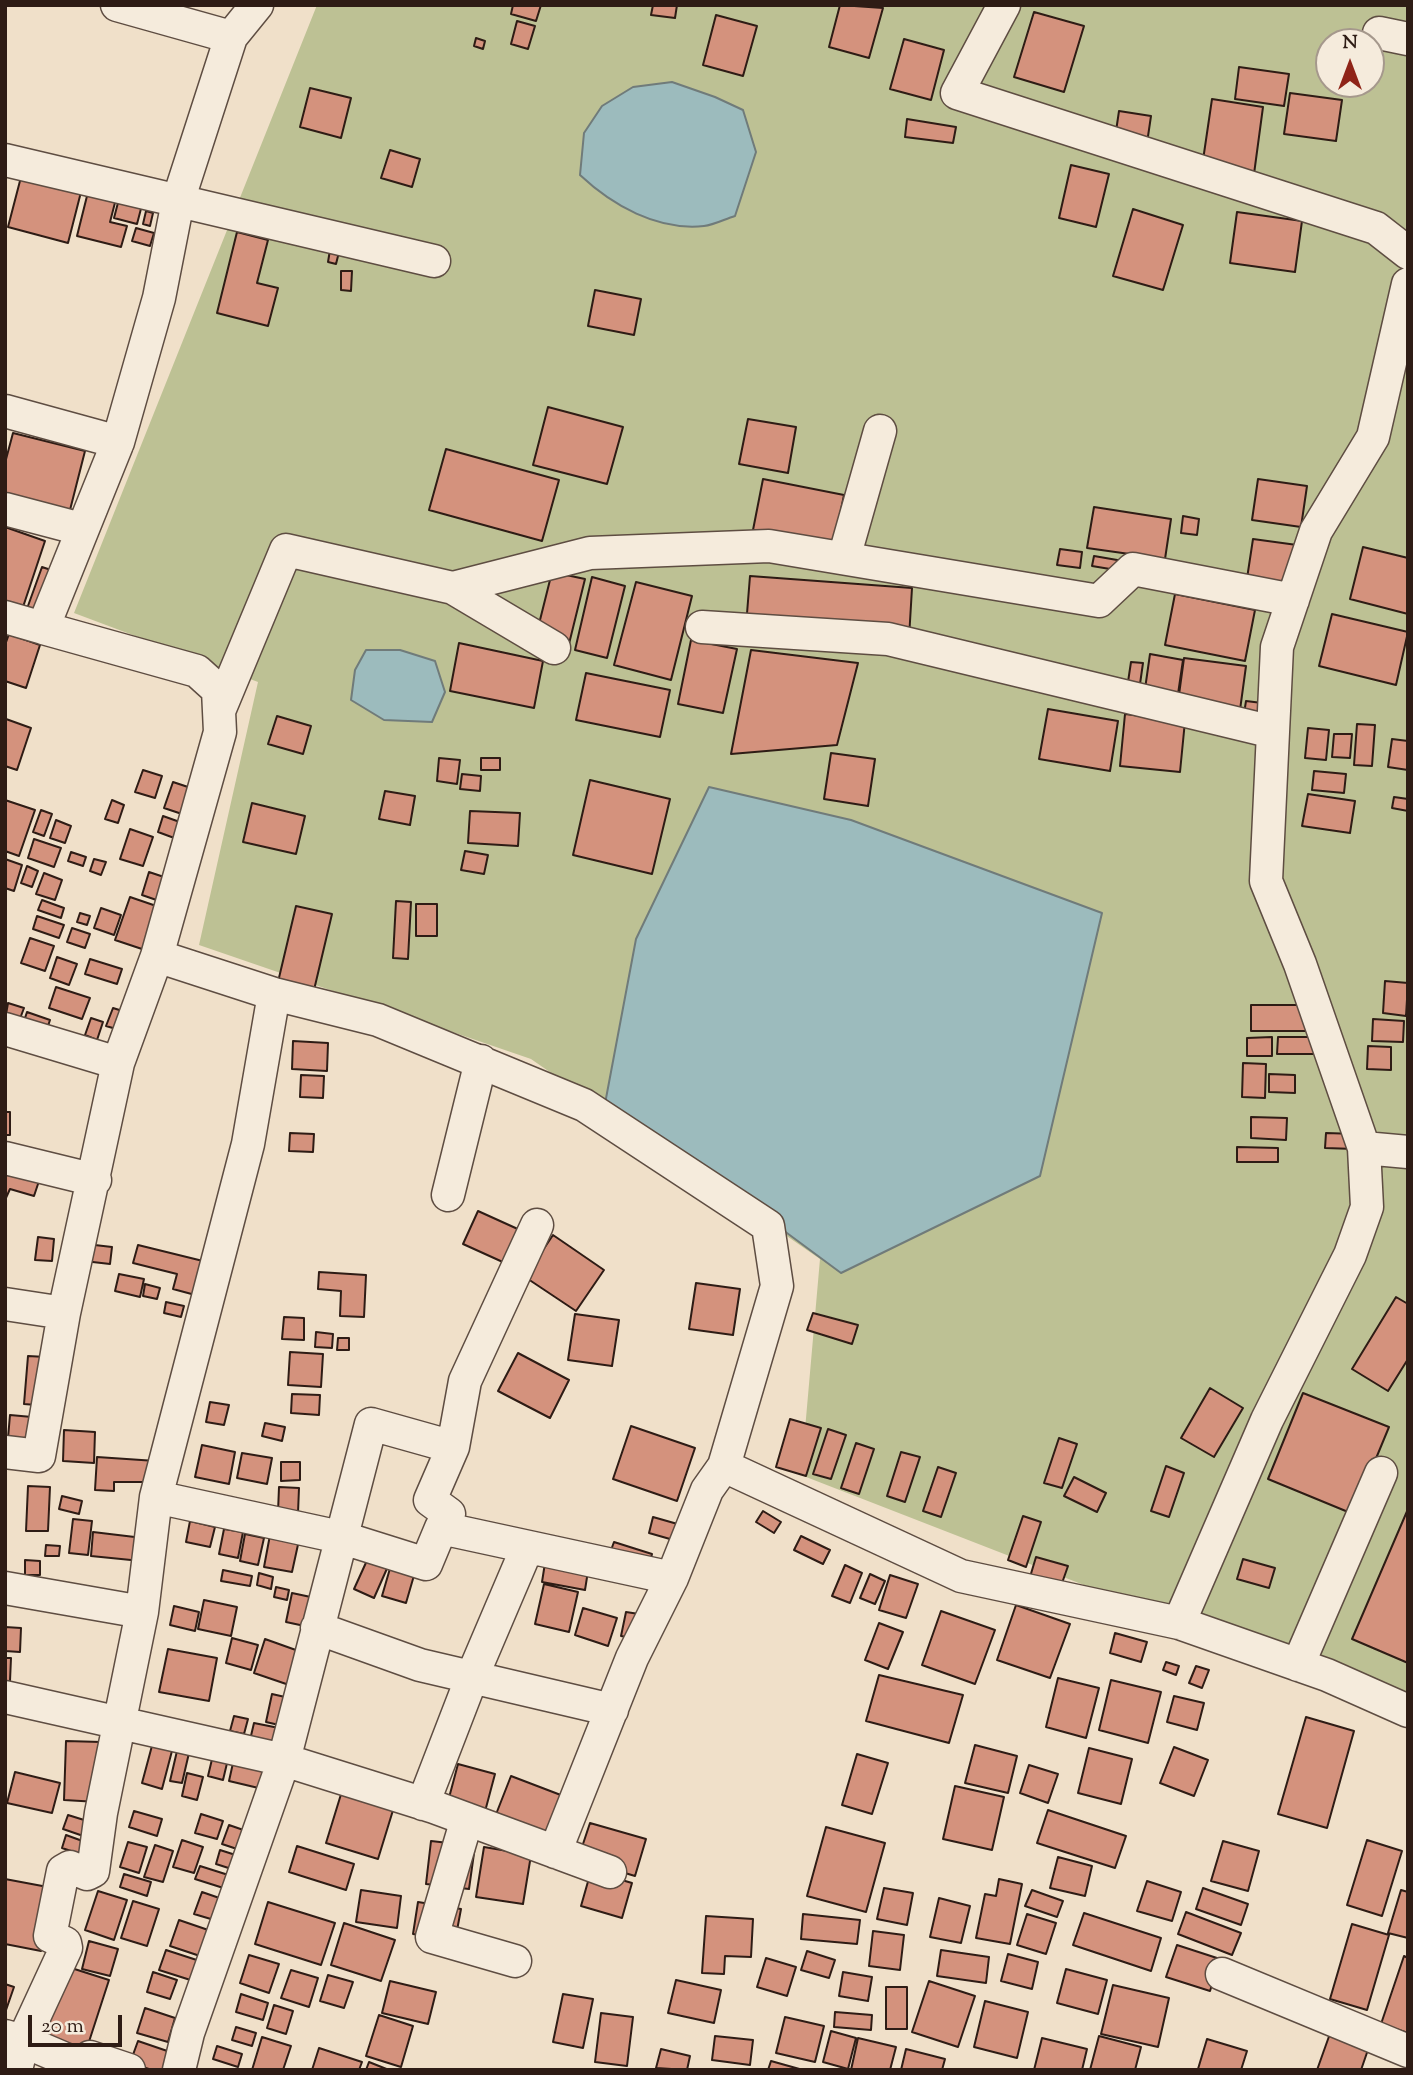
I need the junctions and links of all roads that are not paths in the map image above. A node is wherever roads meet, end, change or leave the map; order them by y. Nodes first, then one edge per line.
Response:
1 (117, 5) edge
2 (257, 5) edge
3 (1004, 5) edge
4 (231, 37) junction
5 (5, 160) edge
6 (178, 201) junction
7 (1408, 253) edge
8 (434, 261) dead end
9 (1408, 284) edge
10 (5, 411) edge
11 (880, 431) dead end
12 (118, 442) junction
13 (5, 509) edge
14 (82, 529) junction
15 (844, 558) junction
16 (453, 588) junction
17 (1293, 600) junction
18 (5, 617) edge
19 (702, 627) dead end
20 (43, 628) junction
21 (554, 648) dead end
22 (219, 711) junction
23 (1273, 732) junction
24 (158, 956) junction
25 (274, 994) junction
26 (5, 1028) edge
27 (481, 1061) junction
28 (118, 1063) junction
29 (1364, 1148) junction
30 (1408, 1152) edge
31 (5, 1158) edge
32 (95, 1180) junction
33 (448, 1195) dead end
34 (537, 1225) dead end
35 (5, 1304) edge
36 (64, 1313) junction
37 (453, 1447) junction
38 (5, 1452) edge
39 (724, 1466) junction
40 (1381, 1473) dead end
41 (156, 1497) junction
42 (442, 1528) junction
43 (340, 1537) junction
44 (527, 1548) junction
45 (672, 1578) junction
46 (5, 1588) edge
47 (142, 1612) junction
48 (1179, 1623) junction
49 (317, 1628) junction
50 (1298, 1665) junction
51 (472, 1677) junction
52 (5, 1697) edge
53 (612, 1710) junction
54 (1408, 1711) edge
55 (118, 1724) junction
56 (284, 1760) junction
57 (423, 1804) junction
58 (467, 1819) junction
59 (555, 1852) junction
60 (610, 1872) dead end
61 (516, 1961) dead end
62 (1222, 1974) dead end
63 (15, 2049) edge
64 (1408, 2051) edge
65 (83, 2068) edge
66 (129, 2070) edge
67 (179, 2070) edge

1 - 4 street
2 - 4 street
3 - 7 street
4 - 6 street
5 - 6 street
6 - 8 street
6 - 12 street
9 - 17 street
10 - 12 street
11 - 15 street
12 - 14 street
13 - 14 street
14 - 20 street
15 - 16 street
15 - 17 street
16 - 21 street
16 - 22 street
17 - 23 street
18 - 20 street
19 - 23 street
20 - 22 street
22 - 24 street
23 - 29 street
24 - 25 street
24 - 28 street
25 - 27 street
25 - 41 street
26 - 28 street
27 - 33 street
27 - 39 street
28 - 32 street
29 - 30 street
29 - 48 street
31 - 32 street
32 - 36 street
34 - 37 street
35 - 36 street
36 - 38 street
37 - 42 street
37 - 43 street
39 - 45 street
39 - 48 street
40 - 50 street
41 - 43 street
41 - 47 street
42 - 43 street
42 - 44 street
43 - 49 street
44 - 45 street
44 - 51 street
45 - 53 street
46 - 47 street
47 - 55 street
48 - 50 street
49 - 51 street
49 - 56 street
50 - 54 street
51 - 53 street
51 - 57 street
52 - 55 street
53 - 59 street
55 - 56 street
55 - 63 street
56 - 57 street
56 - 67 street
57 - 58 street
58 - 59 street
58 - 61 street
59 - 60 street
62 - 64 street
63 - 65 street
65 - 66 street

